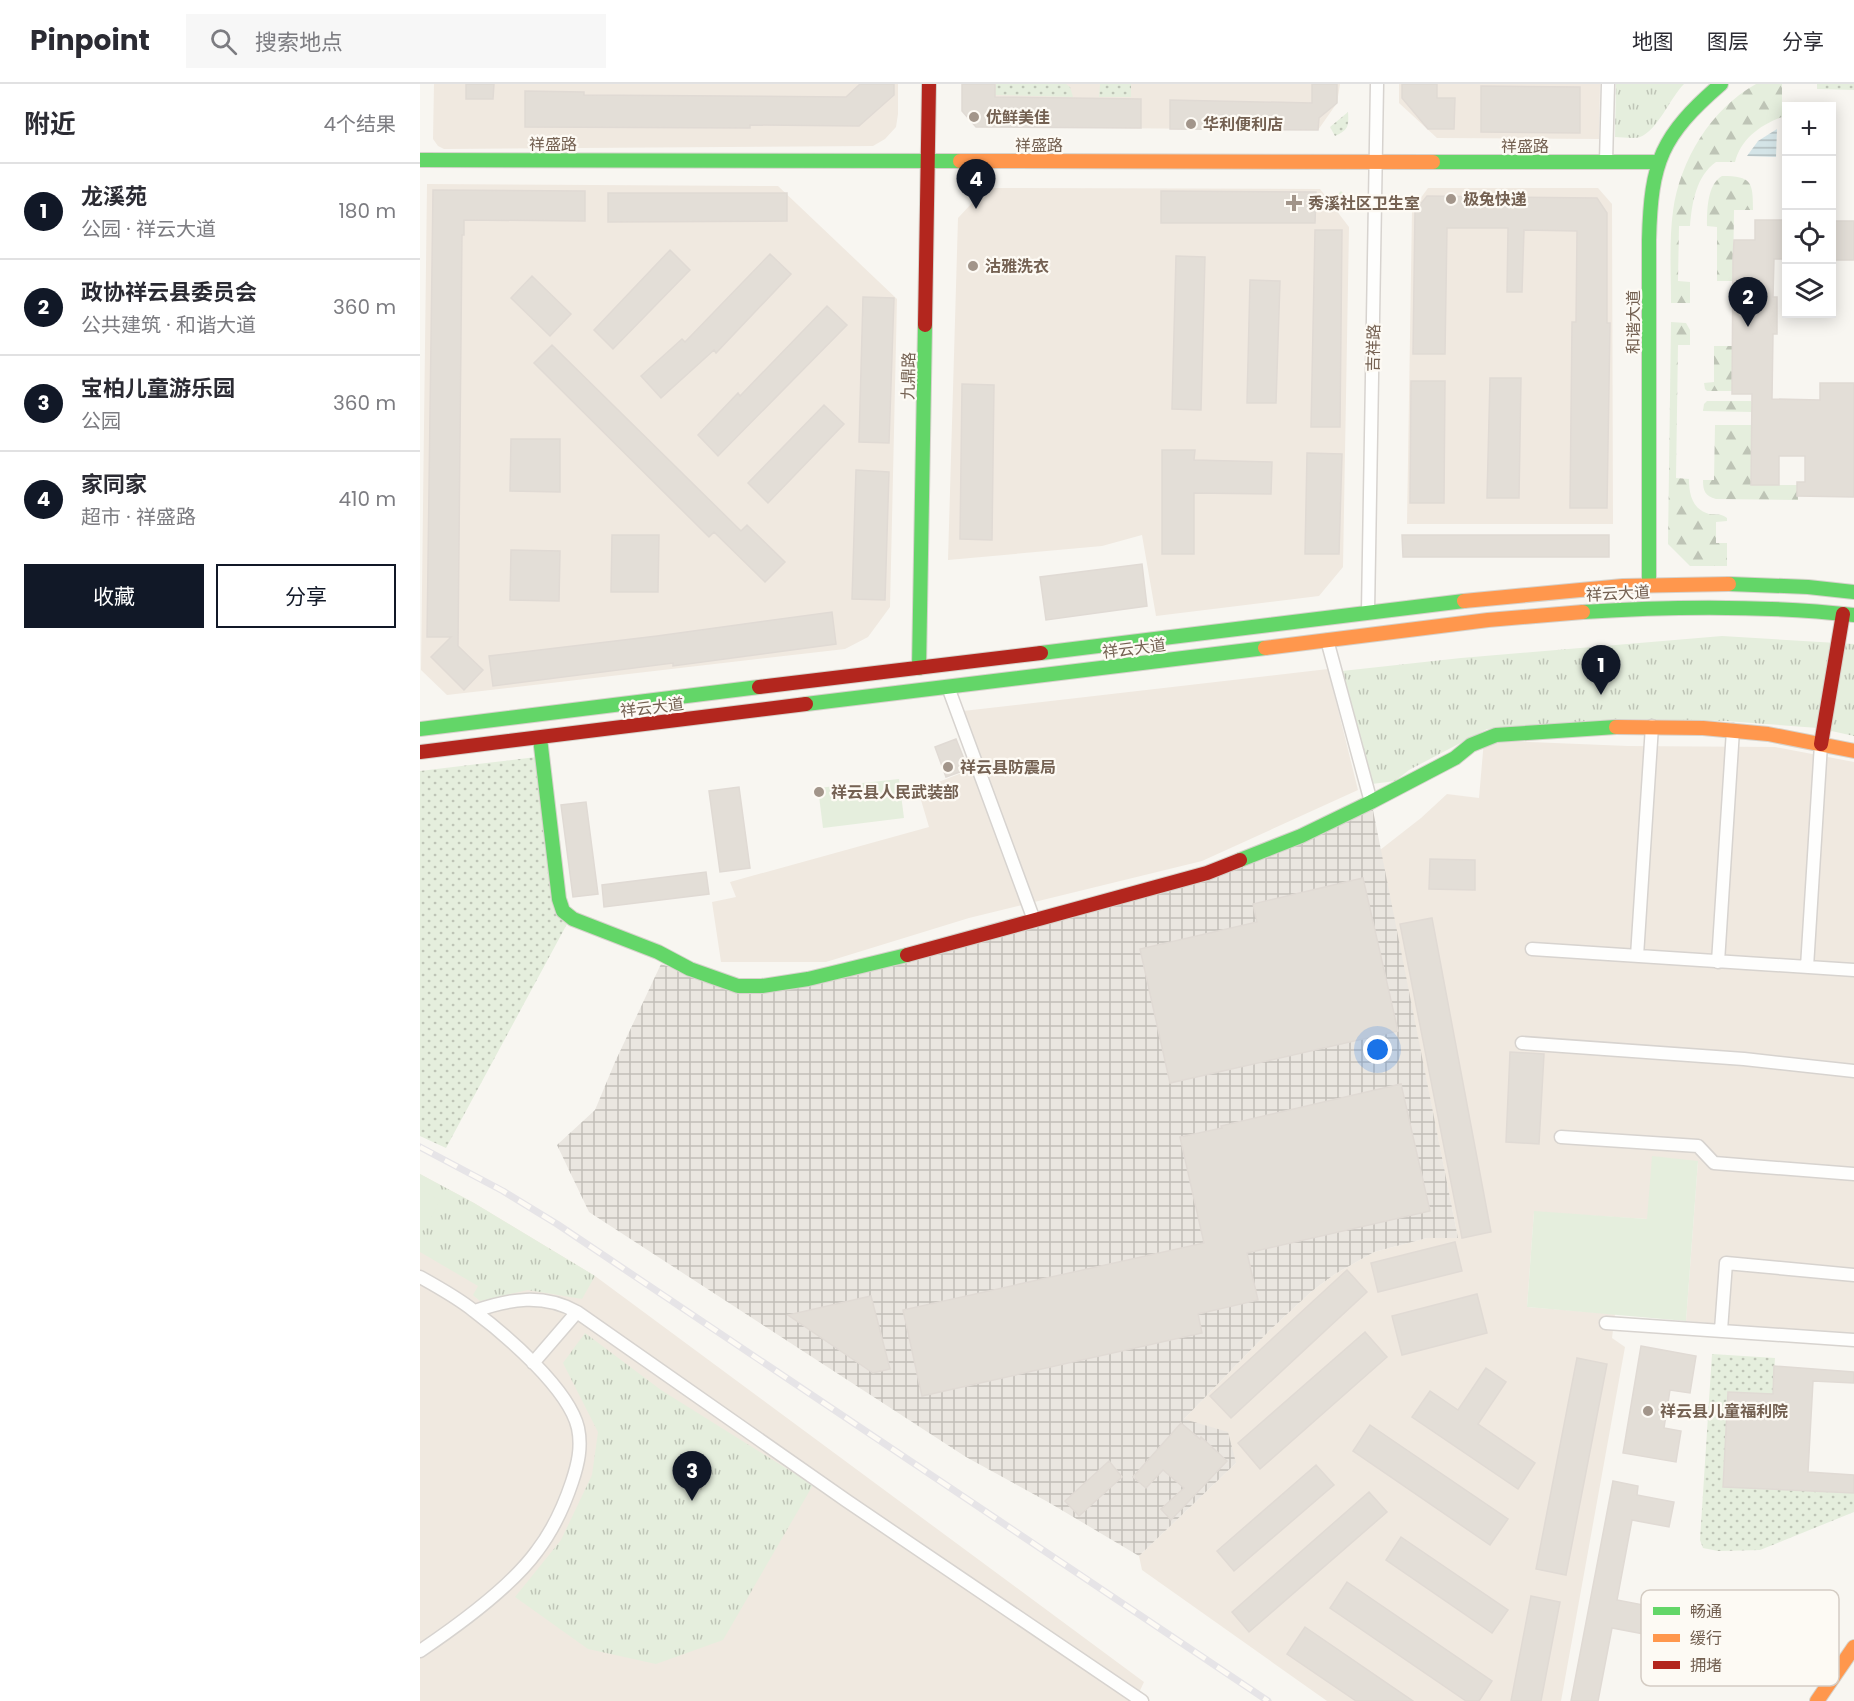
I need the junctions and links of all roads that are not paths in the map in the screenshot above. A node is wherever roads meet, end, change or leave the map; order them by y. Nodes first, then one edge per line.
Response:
1 (929, 84) edge
2 (1377, 84) edge
3 (1608, 84) edge
4 (1721, 84) edge
5 (420, 160) edge
6 (928, 161) junction
7 (1376, 162) junction
8 (1606, 162) junction
9 (1659, 162) junction
10 (1649, 584) junction
11 (1854, 592) edge
12 (1368, 612) junction
13 (1848, 614) edge
14 (1370, 635) junction
15 (1327, 640) junction
16 (919, 668) junction
17 (948, 687) junction
18 (920, 691) junction
19 (1652, 726) junction
20 (420, 729) edge
21 (1733, 730) junction
22 (540, 738) junction
23 (1821, 744) junction
24 (1854, 751) edge
25 (420, 752) edge
26 (1371, 802) junction
27 (1034, 920) junction
28 (1532, 949) dead end
29 (1637, 956) junction
30 (1718, 962) junction
31 (1807, 967) junction
32 (1854, 970) edge
33 (1522, 1043) dead end
34 (1854, 1071) edge
35 (1561, 1137) dead end
36 (1854, 1174) edge
37 (1854, 1275) edge
38 (420, 1277) edge
39 (475, 1311) junction
40 (577, 1312) junction
41 (1606, 1323) dead end
42 (1720, 1330) junction
43 (1854, 1340) edge
44 (533, 1363) junction
45 (1854, 1647) edge
46 (420, 1651) edge
47 (1839, 1670) edge
48 (1828, 1686) edge
49 (1124, 1696) edge
50 (1142, 1701) edge
51 (1818, 1701) edge

1 - 6 main road, 九鼎路
2 - 7 street, 吉祥路
3 - 8 street
4 - 9 main road, 和谐大道
5 - 6 main road, 祥盛路
6 - 7 main road, 祥盛路
6 - 16 main road, 九鼎路
7 - 8 main road, 祥盛路
7 - 12 street, 吉祥路
8 - 9 main road, 祥盛路
9 - 10 main road, 和谐大道
10 - 11 main road, 祥云大道
10 - 12 main road, 祥云大道
12 - 14 main road
12 - 16 main road, 祥云大道
13 - 14 main road, 祥云大道
13 - 23 main road
14 - 15 main road, 祥云大道
15 - 17 main road, 祥云大道
15 - 26 street
16 - 18 main road, 九鼎路
16 - 20 main road, 祥云大道
17 - 18 main road, 祥云大道
17 - 27 street
18 - 22 main road, 祥云大道
19 - 21 main road
19 - 26 main road
19 - 29 street
21 - 23 main road
21 - 30 street
22 - 25 main road, 祥云大道
22 - 27 main road
23 - 24 main road
23 - 31 street
26 - 27 main road
28 - 29 street
29 - 30 street
30 - 31 street
31 - 32 street
33 - 34 street
35 - 36 street
37 - 42 street
38 - 39 street
39 - 40 street
39 - 44 street
40 - 44 street
40 - 49 street
41 - 42 street
42 - 43 street
44 - 46 street
45 - 47 main road
48 - 51 main road
49 - 50 street

